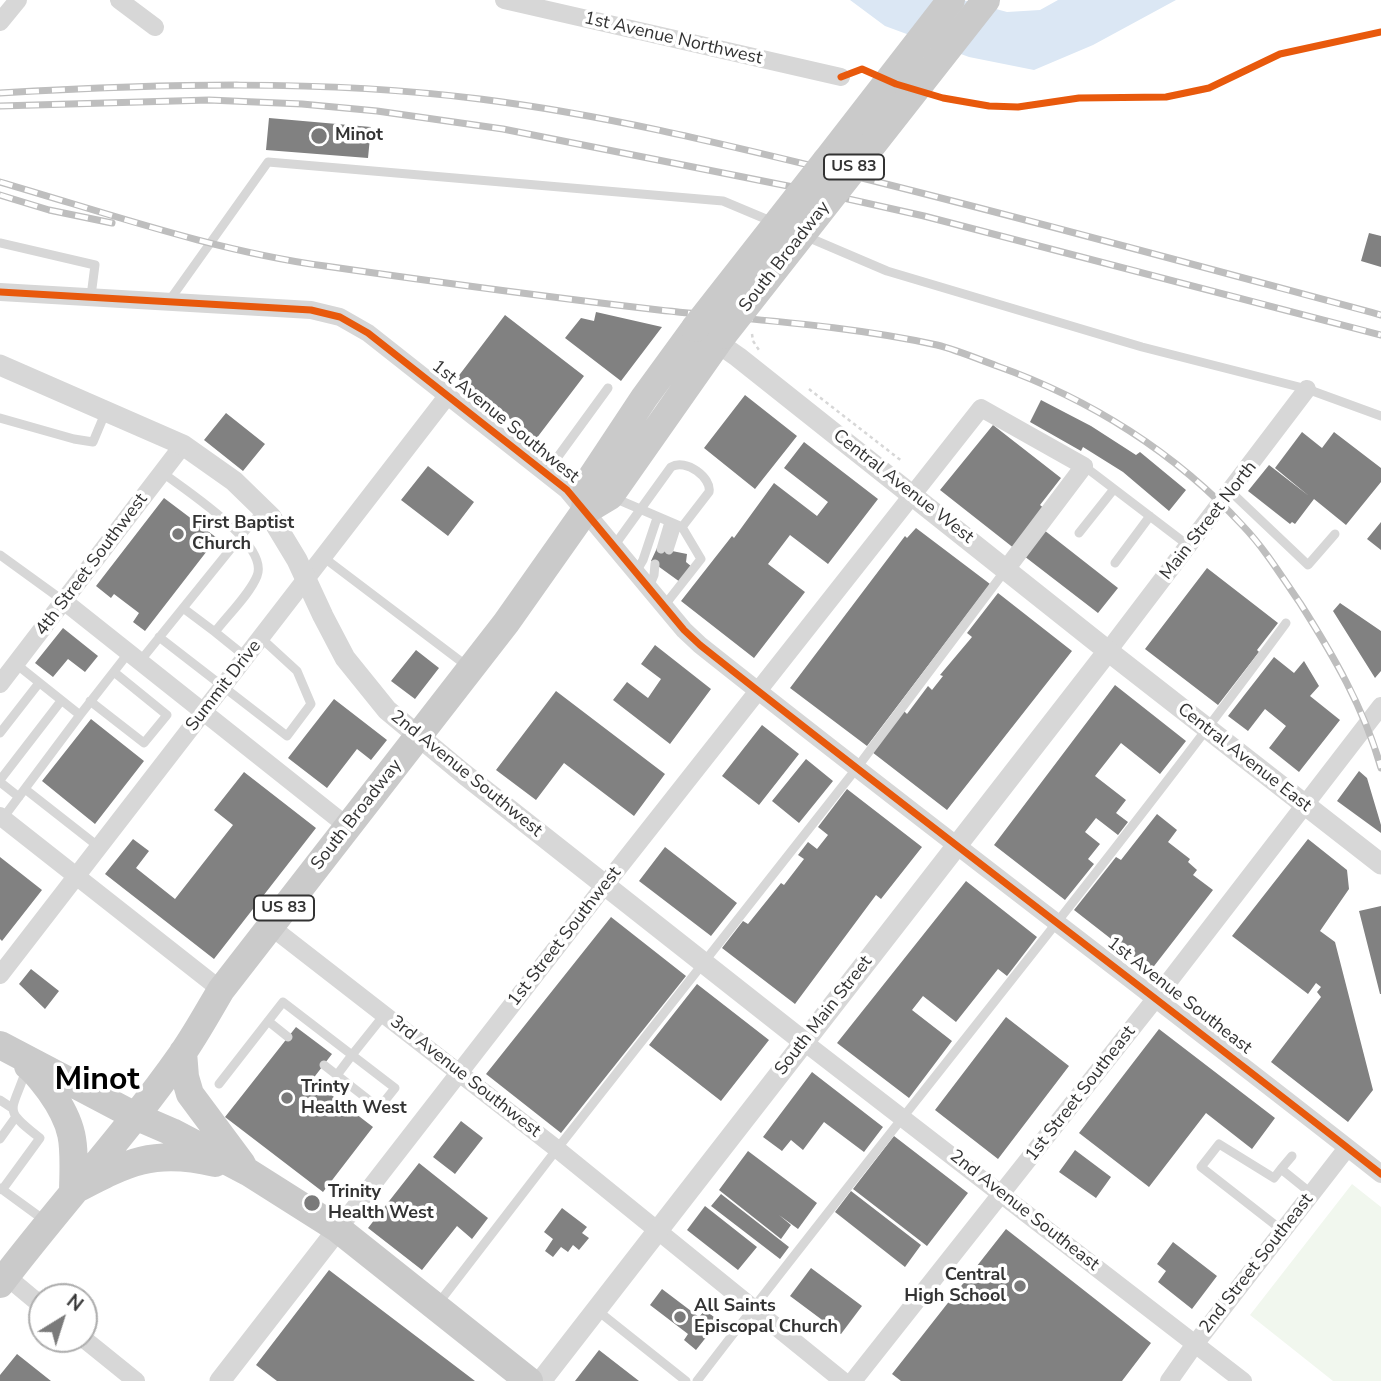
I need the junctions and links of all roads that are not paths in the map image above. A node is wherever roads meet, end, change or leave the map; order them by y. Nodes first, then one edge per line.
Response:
1 (18, 0) edge
2 (119, 0) edge
3 (505, 0) edge
4 (951, 0) edge
5 (986, 0) edge
6 (552, 6) edge
7 (0, 22) edge
8 (155, 27) dead end
9 (841, 77) dead end
10 (0, 245) edge
11 (0, 292) edge
12 (91, 296) junction
13 (169, 301) junction
14 (712, 335) junction
15 (0, 365) edge
16 (608, 388) dead end
17 (1307, 389) junction
18 (447, 395) junction
19 (106, 411) junction
20 (1381, 416) edge
21 (0, 418) edge
22 (183, 444) junction
23 (1084, 466) junction
24 (163, 473) junction
25 (546, 473) junction
26 (1114, 489) junction
27 (1231, 492) junction
28 (911, 495) junction
29 (610, 496) junction
30 (263, 508) junction
31 (584, 511) junction
32 (639, 511) junction
33 (1150, 516) junction
34 (657, 518) junction
35 (676, 525) junction
36 (1079, 533) dead end
37 (241, 534) junction
38 (1335, 534) dead end
39 (614, 545) junction
40 (1189, 546) junction
41 (665, 549) dead end
42 (0, 555) edge
43 (323, 557) junction
44 (1115, 563) dead end
45 (659, 566) dead end
46 (1007, 568) junction
47 (646, 578) junction
48 (306, 579) junction
49 (65, 601) junction
50 (664, 606) junction
51 (183, 608) junction
52 (1286, 623) dead end
53 (215, 632) junction
54 (159, 638) junction
55 (261, 638) junction
56 (1108, 652) junction
57 (136, 656) junction
58 (247, 657) junction
59 (16, 664) junction
60 (470, 669) junction
61 (114, 672) junction
62 (39, 683) junction
63 (0, 684) edge
64 (223, 687) junction
65 (758, 691) junction
66 (61, 701) junction
67 (90, 701) junction
68 (205, 712) junction
69 (80, 715) junction
70 (1376, 717) edge
71 (1208, 730) junction
72 (0, 733) edge
73 (418, 736) junction
74 (856, 769) junction
75 (0, 781) edge
76 (22, 793) junction
77 (1305, 805) junction
78 (1, 817) edge
79 (348, 826) junction
80 (957, 845) junction
81 (99, 847) junction
82 (1381, 864) edge
83 (76, 877) junction
84 (605, 885) junction
85 (1057, 921) junction
86 (270, 926) junction
87 (703, 962) junction
88 (0, 975) edge
89 (221, 990) junction
90 (1157, 998) junction
91 (384, 1015) junction
92 (268, 1021) junction
93 (288, 1037) dead end
94 (804, 1042) junction
95 (183, 1052) junction
96 (13, 1054) edge
97 (352, 1055) junction
98 (324, 1065) dead end
99 (459, 1074) junction
100 (337, 1075) junction
101 (219, 1084) dead end
102 (0, 1100) edge
103 (12, 1108) junction
104 (135, 1116) junction
105 (15, 1118) junction
106 (902, 1118) junction
107 (0, 1139) edge
108 (1347, 1148) junction
109 (557, 1149) junction
110 (1292, 1156) dead end
111 (1281, 1169) junction
112 (248, 1171) junction
113 (1381, 1174) edge
114 (1, 1189) edge
115 (73, 1191) junction
116 (1002, 1194) junction
117 (1312, 1194) junction
118 (47, 1222) junction
119 (338, 1229) junction
120 (658, 1230) junction
121 (1283, 1231) junction
122 (3, 1280) edge
123 (28, 1297) edge
124 (436, 1306) junction
125 (752, 1309) junction
126 (596, 1310) junction
127 (1195, 1344) junction
128 (98, 1350) edge
129 (136, 1381) edge
130 (220, 1381) edge
131 (529, 1381) edge
132 (541, 1381) edge
133 (686, 1381) edge
134 (697, 1381) edge
135 (843, 1381) edge
136 (853, 1381) edge
137 (1168, 1381) edge
138 (1243, 1381) edge

1 - 7 street
2 - 8 street
3 - 6 street, 1st Avenue Northwest
4 - 14 main road, South Broadway / US 83, bridge
5 - 14 main road, South Broadway / US 83, bridge
6 - 9 street, 1st Avenue Northwest
10 - 12 lane
11 - 12 street, 1st Avenue Southwest
12 - 13 street, 1st Avenue Southwest
13 - 17 lane
13 - 18 street, 1st Avenue Southwest
14 - 28 street, Central Avenue West
14 - 29 main road, South Broadway / US 83
14 - 31 main road, South Broadway / US 83
15 - 19 street, 2nd Avenue Southwest
16 - 25 lane
17 - 20 lane
17 - 27 street, Main Street North
18 - 25 street, 1st Avenue Southwest
18 - 43 street, Summit Drive
19 - 21 lane
19 - 22 street, 2nd Avenue Southwest
22 - 24 street, 4th Street Southwest
22 - 30 street, 2nd Avenue Southwest
23 - 26 lane
23 - 28 street, 1st Street Southwest
23 - 46 street
24 - 37 lane
24 - 49 street, 4th Street Southwest
25 - 31 street, 1st Avenue Southwest
26 - 33 lane
26 - 36 lane
27 - 38 lane
27 - 40 street, Main Street North
28 - 46 street, Central Avenue West
28 - 65 street, 1st Street Southwest
29 - 31 main road, South Broadway / US 83
29 - 32 lane
30 - 37 lane
30 - 48 street, 2nd Avenue Southwest
31 - 39 street, 1st Avenue Southwest
31 - 60 main road, South Broadway / US 83
32 - 34 lane
32 - 35 lane
32 - 39 lane
33 - 40 lane
33 - 44 lane
34 - 35 lane
34 - 47 lane
35 - 41 lane
35 - 50 lane
37 - 51 lane
37 - 53 lane
39 - 47 street, 1st Avenue Southwest
40 - 56 street, Main Street North
42 - 49 lane
43 - 48 street, Summit Drive
43 - 60 lane
45 - 47 lane
46 - 56 street, Central Avenue West
46 - 74 lane
47 - 50 street, 1st Avenue Southwest
48 - 55 street, Summit Drive
48 - 73 street, 2nd Avenue Southwest
49 - 57 street
49 - 59 street, 4th Street Southwest
50 - 65 street, 1st Avenue Southwest
51 - 53 lane
51 - 54 lane
52 - 71 lane
53 - 58 lane
54 - 57 lane
54 - 64 lane
55 - 58 street, Summit Drive
55 - 64 lane
56 - 71 street, Central Avenue East
56 - 80 street, South Main Street
57 - 61 lane
57 - 68 street
58 - 64 street, Summit Drive
59 - 62 lane
59 - 63 street, 4th Street Southwest
60 - 73 main road, South Broadway / US 83
61 - 67 lane
61 - 67 lane
62 - 66 lane
62 - 72 lane
64 - 68 street, Summit Drive
65 - 74 street, 1st Avenue Southwest
65 - 84 street, 1st Street Southwest
66 - 69 lane
66 - 75 lane
67 - 69 lane
68 - 79 street
68 - 81 street, Summit Drive
69 - 76 lane
70 - 77 street, 1st Street Southeast
71 - 77 street, Central Avenue East
71 - 85 lane
73 - 79 main road, South Broadway / US 83
73 - 84 street, 2nd Avenue Southwest
74 - 80 street, 1st Avenue Southwest
74 - 87 lane
75 - 76 lane
76 - 78 lane
76 - 81 lane
77 - 82 street, Central Avenue East
77 - 90 street, 1st Street Southeast
78 - 83 street
79 - 86 main road, South Broadway / US 83
80 - 85 street, 1st Avenue Southeast
80 - 94 street, South Main Street
81 - 83 street, Summit Drive
83 - 88 street, Summit Drive
83 - 89 street
84 - 87 street, 2nd Avenue Southwest
84 - 99 street, 1st Street Southwest
85 - 90 street, 1st Avenue Southeast
85 - 106 lane
86 - 89 main road, South Broadway / US 83
86 - 91 street, 3rd Avenue Southwest
87 - 94 street, 2nd Avenue Southwest
87 - 109 lane
89 - 95 main road, South Broadway / US 83
90 - 108 street, 1st Avenue Southeast
90 - 116 street, 1st Street Southeast
91 - 97 lane
91 - 99 street, 3rd Avenue Southwest
92 - 93 lane
92 - 97 lane
92 - 101 lane
94 - 106 street, 2nd Avenue Southeast
94 - 120 street, South Main Street
95 - 104 main road, South Broadway / US 83
95 - 112 main road
96 - 103 lane
96 - 104 main road
96 - 115 main road
97 - 100 lane
97 - 100 lane
98 - 100 lane
99 - 109 street, 3rd Avenue Southwest
99 - 119 street, 1st Street Southwest
102 - 103 lane
103 - 105 lane
104 - 112 main road
104 - 115 main road, South Broadway / US 83
105 - 107 lane
105 - 114 lane
106 - 116 street, 2nd Avenue Southeast
106 - 125 lane
108 - 113 street, 1st Avenue Southeast
108 - 117 street, 2nd Street Southeast
109 - 120 street, 3rd Avenue Southwest
109 - 124 lane
110 - 111 lane
111 - 117 lane
111 - 121 lane
112 - 115 main road
112 - 119 main road
114 - 118 lane
115 - 118 main road, South Broadway / US 83
116 - 127 street, 2nd Avenue Southeast
116 - 136 street, 1st Street Southeast
117 - 121 street, 2nd Street Southeast
118 - 122 main road, South Broadway / US 83
119 - 124 main road
119 - 130 street, 1st Street Southwest
120 - 125 street, 3rd Avenue Southwest
120 - 126 street, South Main Street
121 - 127 street, 2nd Street Southeast
122 - 123 street
124 - 131 main road
125 - 134 lane
125 - 135 street, 3rd Avenue Southwest
126 - 132 street, South Main Street
126 - 133 lane
127 - 137 street, 2nd Street Southeast
127 - 138 street, 2nd Avenue Southeast
128 - 129 street

